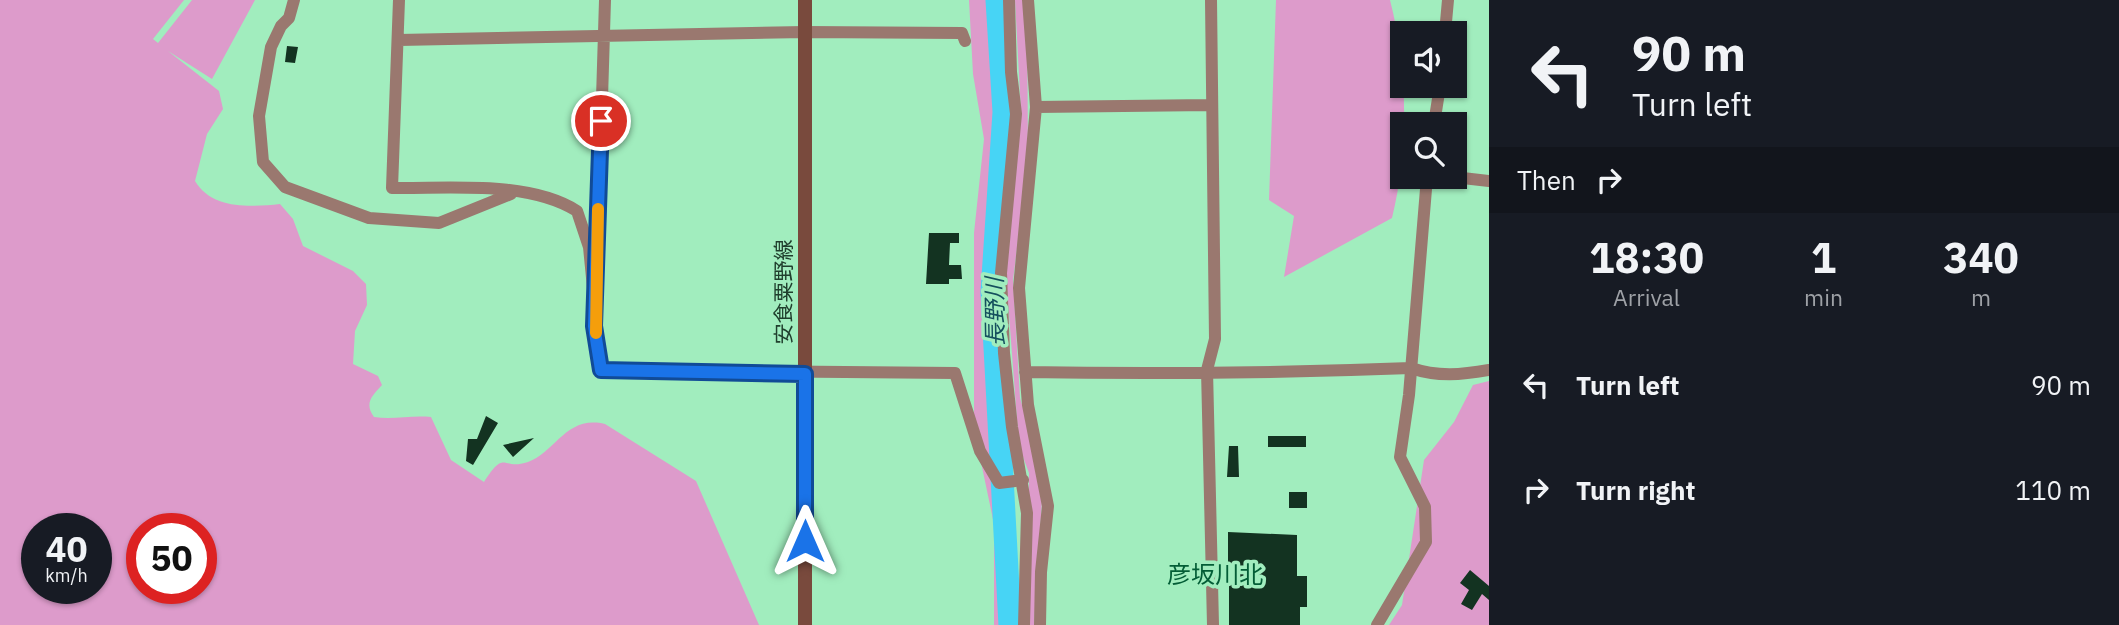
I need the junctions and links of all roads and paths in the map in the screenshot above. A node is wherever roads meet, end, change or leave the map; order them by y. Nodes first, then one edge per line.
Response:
1 (294, 0) edge
2 (399, 0) edge
3 (605, 0) edge
4 (805, 0) edge
5 (1009, 0) edge
6 (1028, 0) edge
7 (1210, 0) edge
8 (1448, 0) edge
9 (1446, 21) edge
10 (805, 32) junction
11 (605, 37) junction
12 (400, 40) junction
13 (965, 41) dead end
14 (1210, 105) junction
15 (1036, 107) junction
16 (1467, 178) edge
17 (1489, 180) edge
18 (1426, 189) edge
19 (518, 191) junction
20 (594, 326) junction
21 (1411, 368) junction
22 (1207, 370) junction
23 (1489, 370) edge
24 (1024, 372) junction
25 (805, 374) junction
26 (1021, 480) junction
27 (806, 625) edge
28 (1024, 625) edge
29 (1040, 625) edge
30 (1213, 625) edge
31 (1377, 625) edge

1 - 19 street
2 - 12 street
3 - 11 street
4 - 10 main road, 安食粟野線
5 - 26 street
6 - 15 street
7 - 14 street
8 - 9 street
10 - 11 street
10 - 13 street
10 - 25 main road, 安食粟野線
11 - 12 street
11 - 20 street
12 - 19 street
14 - 15 street
14 - 22 street
15 - 24 street
16 - 17 street
18 - 21 street
19 - 20 street
20 - 25 street
21 - 22 street
21 - 23 street
21 - 31 street
22 - 24 street
22 - 30 street
24 - 29 street
25 - 26 street
25 - 27 main road, 安食粟野線
26 - 28 street

